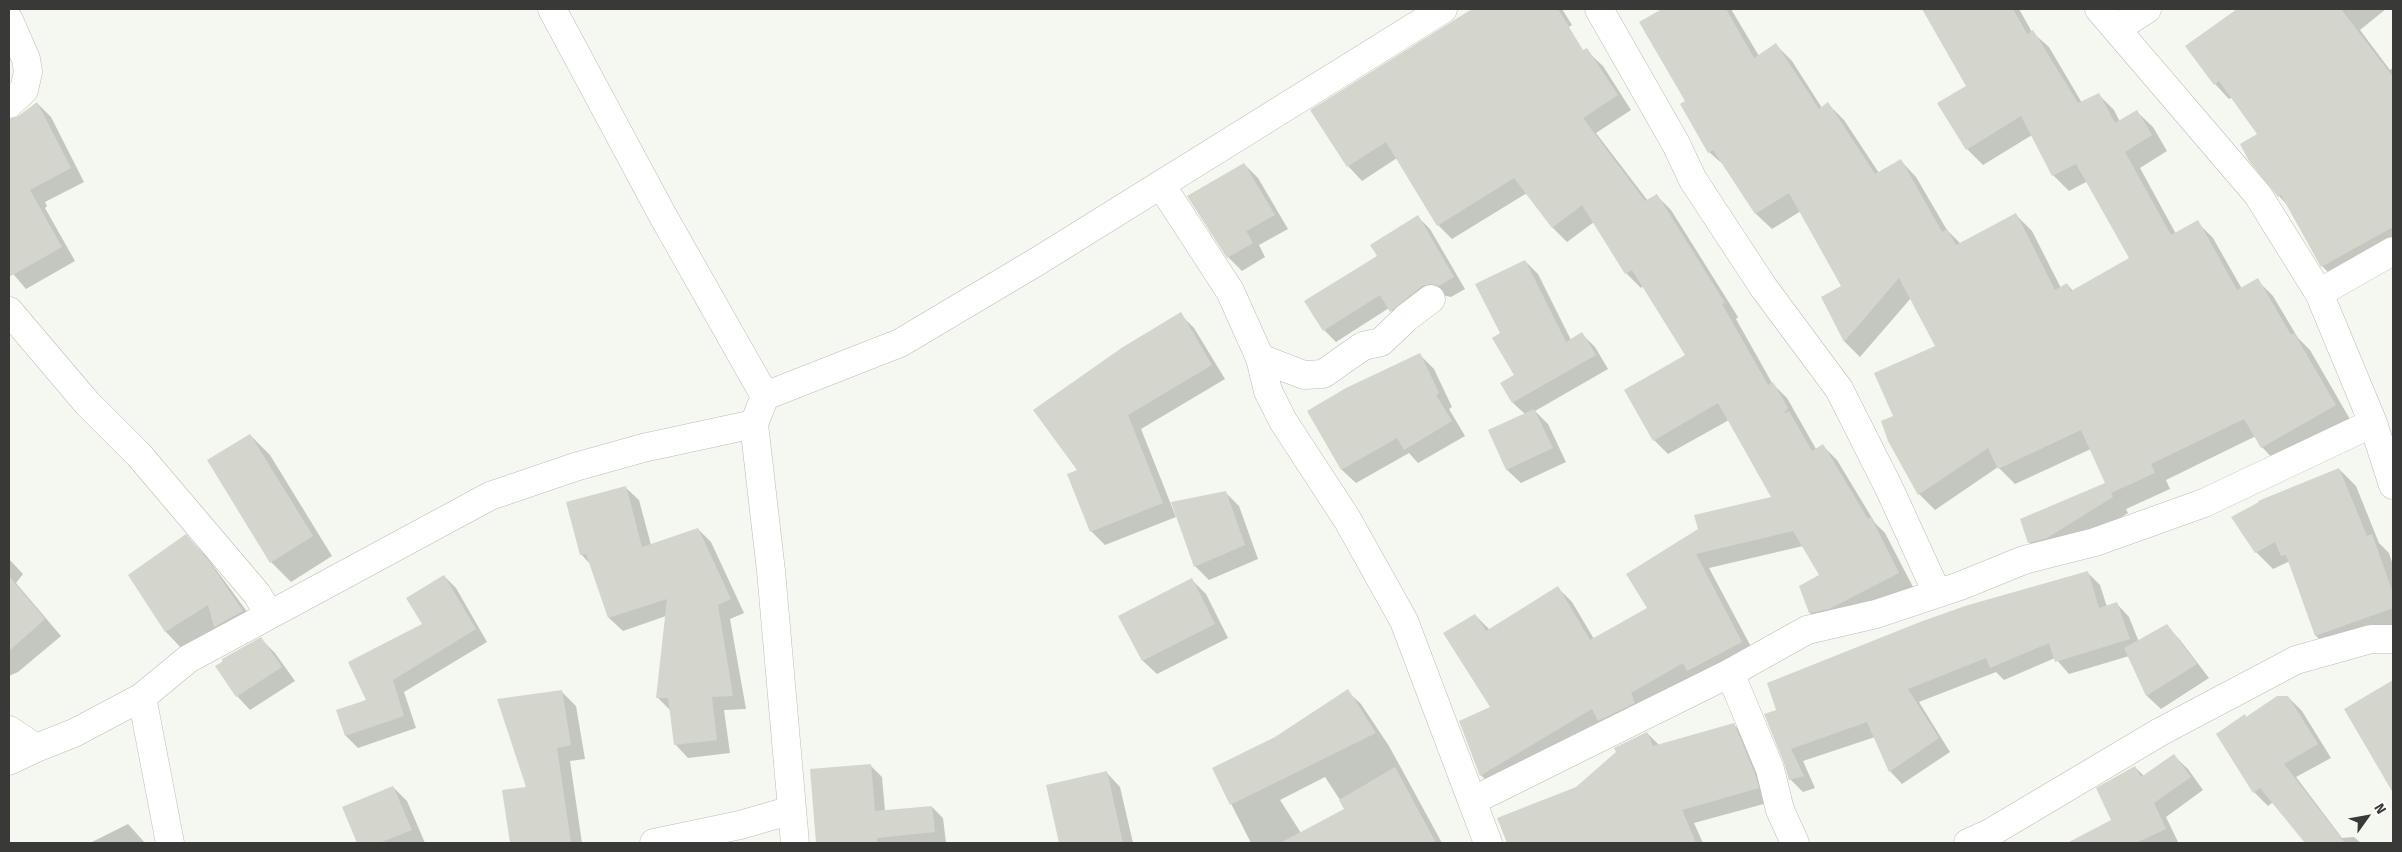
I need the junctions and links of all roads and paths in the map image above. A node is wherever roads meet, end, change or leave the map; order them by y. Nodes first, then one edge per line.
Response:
1 (552, 9) edge
2 (1443, 9) edge
3 (1599, 9) edge
4 (2099, 9) edge
5 (2147, 9) edge
6 (9, 20) edge
7 (2116, 29) junction
8 (9, 104) edge
9 (1160, 185) junction
10 (2393, 251) edge
11 (2319, 293) junction
12 (1431, 299) dead end
13 (9, 311) edge
14 (1260, 358) junction
15 (765, 396) junction
16 (2373, 423) junction
17 (754, 424) junction
18 (2393, 485) edge
19 (1937, 593) junction
20 (269, 615) junction
21 (2393, 640) edge
22 (1730, 673) junction
23 (142, 697) junction
24 (9, 730) edge
25 (36, 748) junction
26 (9, 761) edge
27 (1472, 801) junction
28 (792, 810) junction
29 (170, 843) edge
30 (654, 843) edge
31 (795, 843) edge
32 (1488, 843) edge
33 (1795, 843) edge
34 (1968, 843) edge

1 - 15 street
2 - 9 street
3 - 19 street
4 - 7 street
5 - 7 street
6 - 8 street
7 - 11 street
9 - 14 street
9 - 15 street
10 - 11 street
11 - 16 street
12 - 14 street
13 - 20 street
14 - 27 street
15 - 17 street
16 - 18 street
16 - 19 street
17 - 20 street
17 - 28 street
19 - 22 street
20 - 23 street
21 - 34 street
22 - 27 street
22 - 33 street
23 - 25 street
23 - 29 street
24 - 25 street
25 - 26 street
27 - 32 street
28 - 30 street
28 - 31 street

